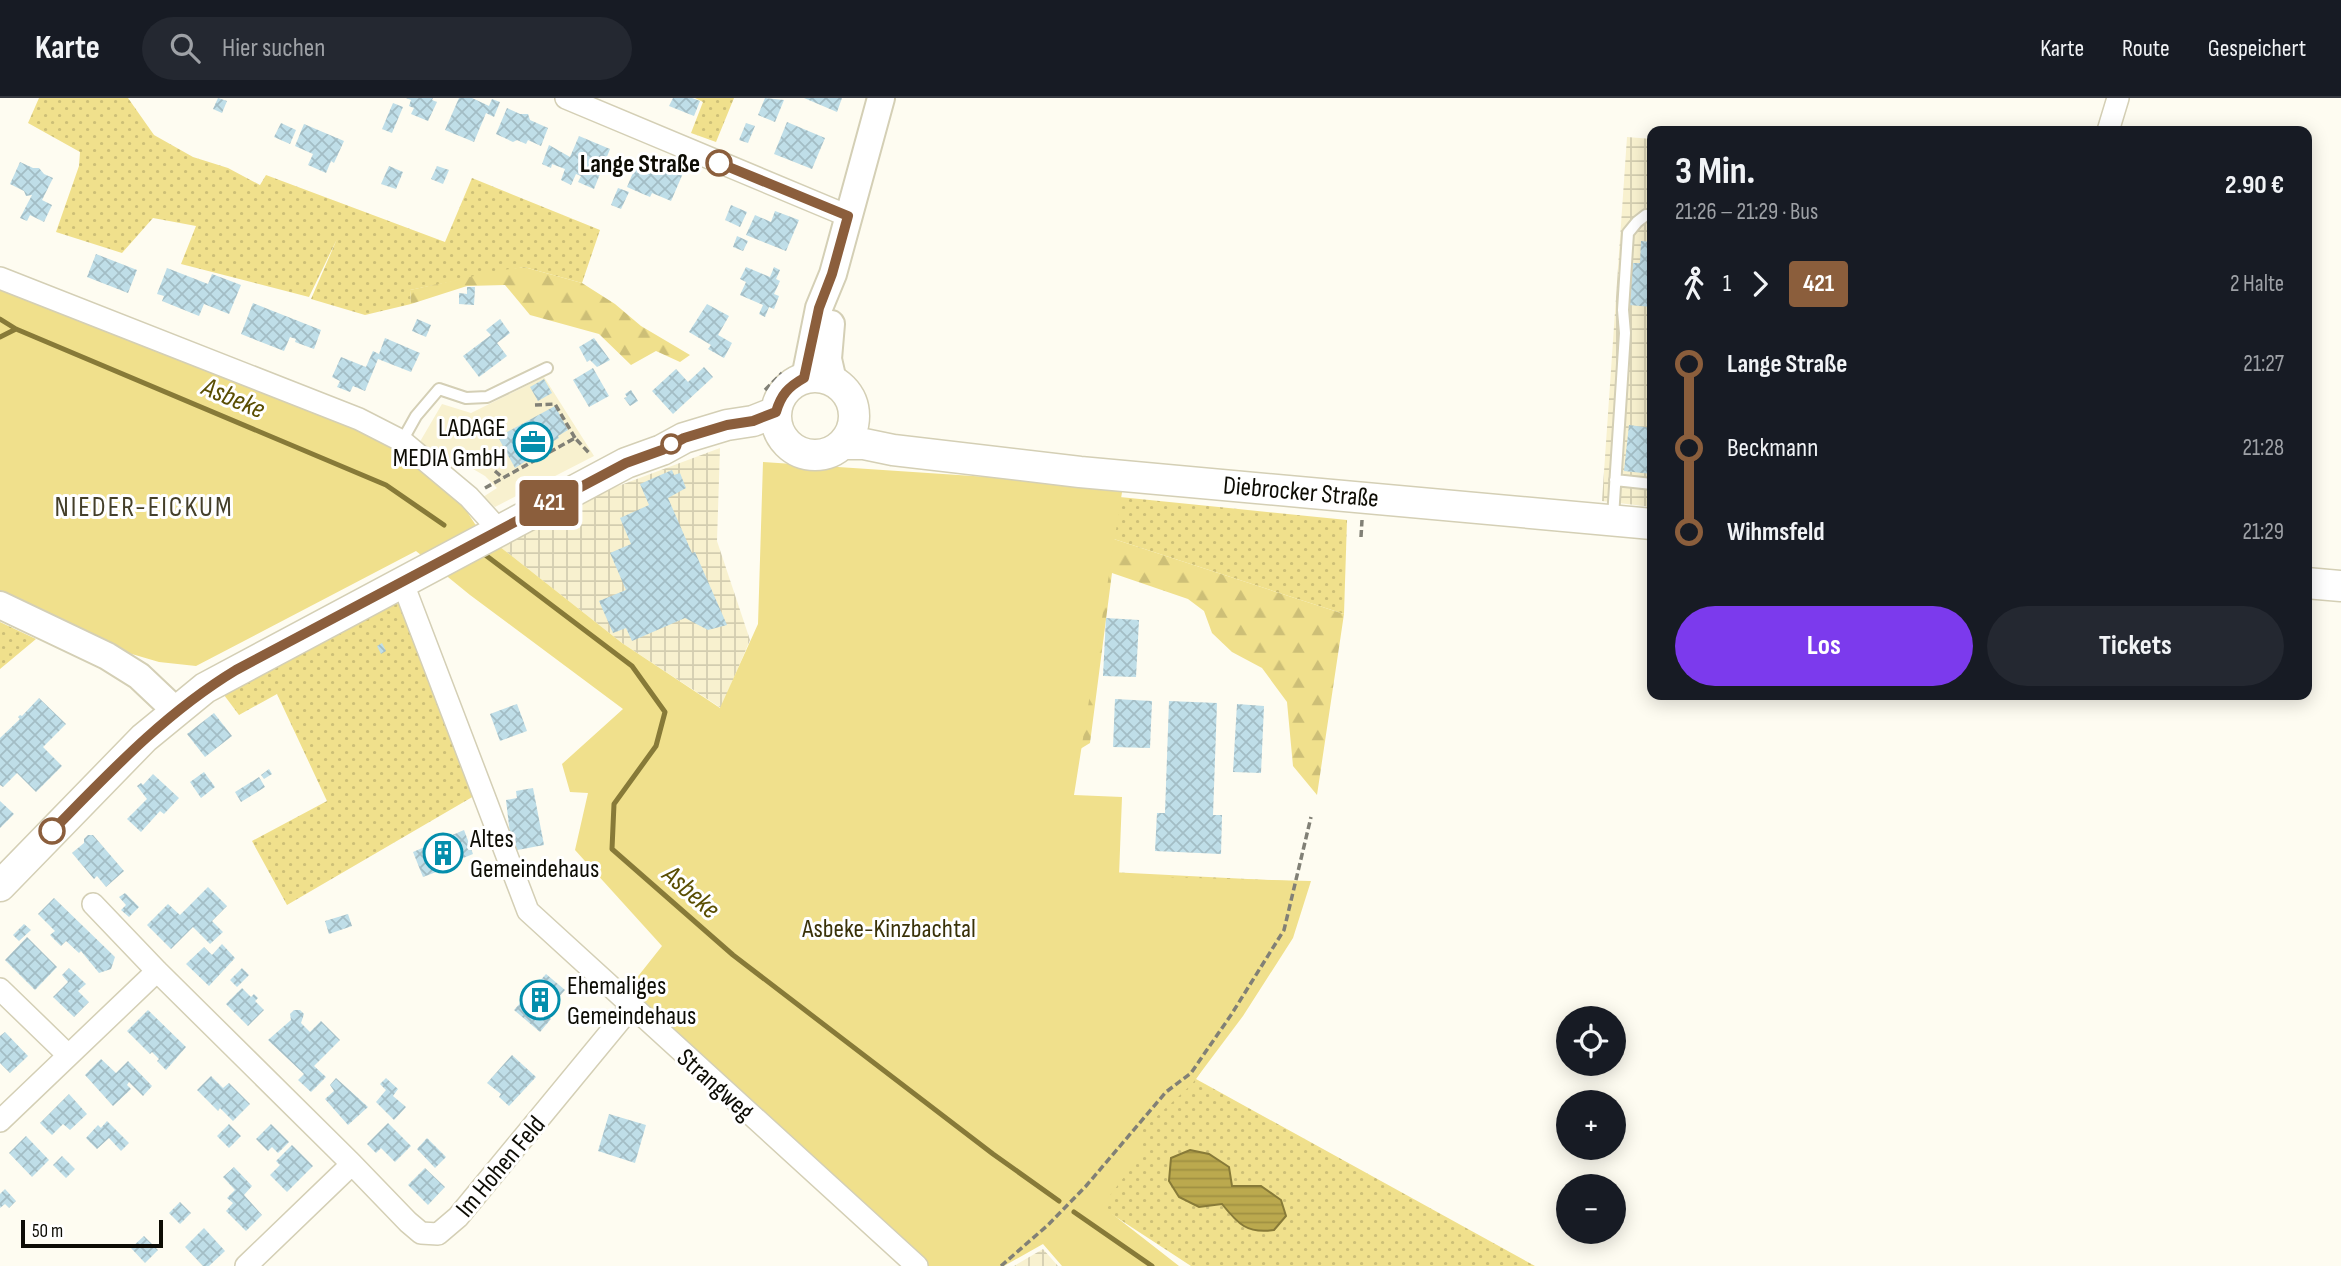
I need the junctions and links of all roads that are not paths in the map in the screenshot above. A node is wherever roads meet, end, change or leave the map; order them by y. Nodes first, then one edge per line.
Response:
1 (566, 98) edge
2 (881, 98) edge
3 (2118, 98) edge
4 (2110, 126) edge
5 (1647, 215) edge
6 (848, 216) junction
7 (1, 273) edge
8 (547, 368) dead end
9 (819, 379) junction
10 (778, 423) junction
11 (849, 430) junction
12 (402, 441) junction
13 (1615, 480) junction
14 (1647, 483) edge
15 (1612, 520) junction
16 (1647, 524) edge
17 (499, 530) junction
18 (401, 581) junction
19 (2312, 584) edge
20 (2341, 586) edge
21 (0, 605) edge
22 (176, 711) junction
23 (0, 886) edge
24 (93, 904) dead end
25 (157, 971) junction
26 (0, 989) edge
27 (632, 1007) junction
28 (68, 1055) junction
29 (0, 1121) edge
30 (352, 1164) junction
31 (246, 1266) edge
32 (917, 1266) edge

1 - 6 street
2 - 6 street
3 - 4 street
5 - 13 lane
6 - 9 street
7 - 12 street
8 - 12 lane
9 - 10 main road
9 - 11 main road
10 - 11 main road
10 - 17 main road
11 - 15 main road, Diebrocker Straße
12 - 17 street
13 - 14 lane
13 - 15 lane
15 - 16 main road, Diebrocker Straße
17 - 18 main road
18 - 22 main road
18 - 27 street, Strangweg
19 - 20 main road
21 - 22 street
22 - 23 main road
24 - 25 street, Im Hohen Feld
25 - 28 street
25 - 30 street, Im Hohen Feld
26 - 28 street
27 - 30 street, Im Hohen Feld
27 - 32 street, Strangweg
28 - 29 street
30 - 31 street

